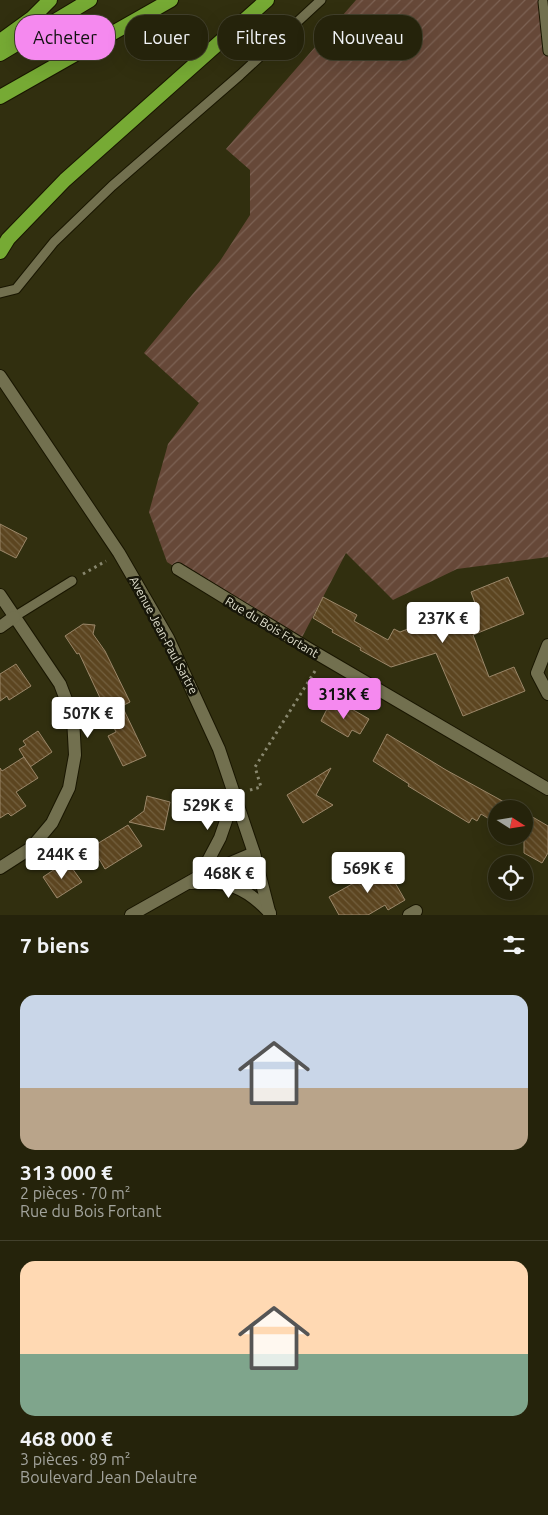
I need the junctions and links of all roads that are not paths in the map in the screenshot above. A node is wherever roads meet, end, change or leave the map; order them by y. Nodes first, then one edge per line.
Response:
1 (50, 0) edge
2 (90, 0) edge
3 (171, 0) edge
4 (267, 0) edge
5 (321, 0) edge
6 (543, 2) dead end
7 (0, 41) edge
8 (548, 51) edge
9 (0, 54) edge
10 (0, 97) edge
11 (0, 252) edge
12 (0, 293) edge
13 (0, 365) edge
14 (2, 378) edge
15 (178, 569) dead end
16 (72, 581) road end
17 (0, 595) edge
18 (14, 617) junction
19 (0, 627) edge
20 (548, 645) edge
21 (548, 694) edge
22 (548, 789) edge
23 (235, 795) junction
24 (254, 853) junction
25 (0, 868) edge
26 (200, 876) junction
27 (188, 883) junction
28 (270, 914) edge
29 (131, 915) edge

1 - 7 highway
2 - 9 highway
3 - 10 highway
4 - 11 highway
5 - 12 lane
6 - 8 lane
13 - 14 street, Avenue Jean-Paul Sartre
14 - 23 street, Avenue Jean-Paul Sartre
15 - 22 street, Rue du Bois Fortant
16 - 18 lane
17 - 18 street
18 - 19 street
18 - 25 street
20 - 21 street
23 - 24 street, Avenue Jean-Paul Sartre
23 - 26 street
24 - 26 street
24 - 28 street, Avenue Jean-Paul Sartre
26 - 27 street
27 - 28 street
27 - 29 street

